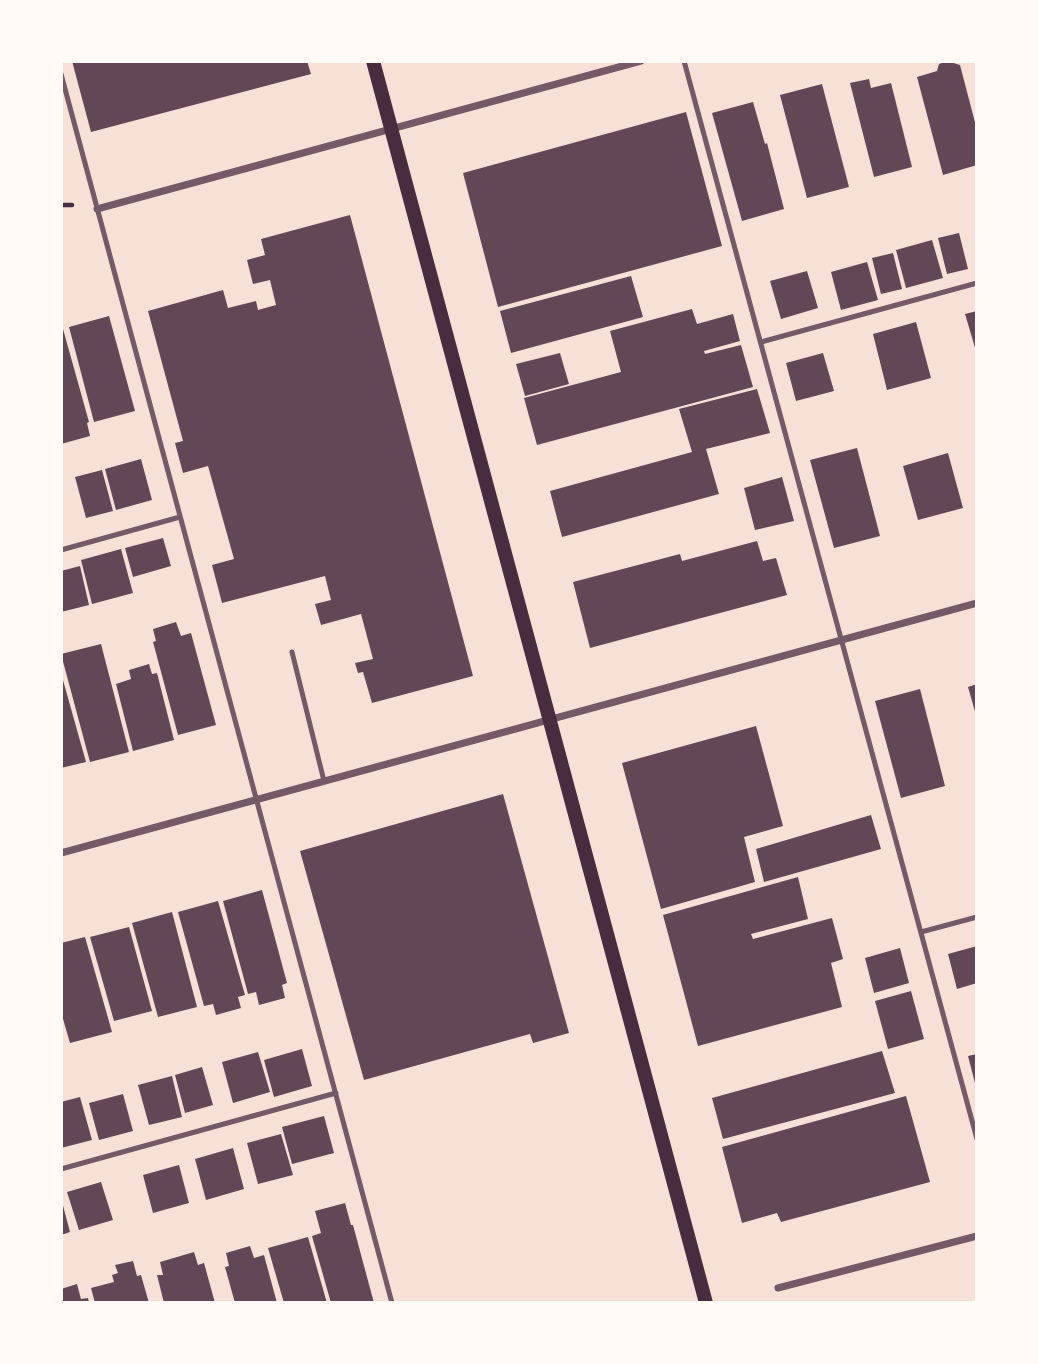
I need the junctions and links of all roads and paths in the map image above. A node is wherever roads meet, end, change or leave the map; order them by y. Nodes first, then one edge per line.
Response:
1 (373, 61) edge
2 (641, 61) edge
3 (684, 61) edge
4 (61, 75) edge
5 (391, 129) junction
6 (97, 209) junction
7 (977, 283) edge
8 (761, 342) junction
9 (180, 517) junction
10 (61, 550) edge
11 (977, 603) edge
12 (841, 640) junction
13 (292, 652) dead end
14 (549, 719) junction
15 (324, 781) junction
16 (256, 799) junction
17 (61, 853) edge
18 (977, 917) edge
19 (921, 932) junction
20 (336, 1093) junction
21 (977, 1139) edge
22 (61, 1170) edge
23 (977, 1236) edge
24 (778, 1288) dead end
25 (392, 1303) edge
26 (706, 1303) edge

1 - 5 main road
2 - 5 street
3 - 8 lane
4 - 6 lane
5 - 6 street
5 - 14 main road
6 - 9 lane
7 - 8 lane
8 - 12 lane
9 - 10 lane
9 - 16 lane
11 - 12 street
12 - 14 street
12 - 19 lane
13 - 15 lane
14 - 15 street
14 - 26 main road
15 - 16 street
16 - 17 street
16 - 20 lane
18 - 19 lane
19 - 21 lane
20 - 22 lane
20 - 25 lane
23 - 24 street

